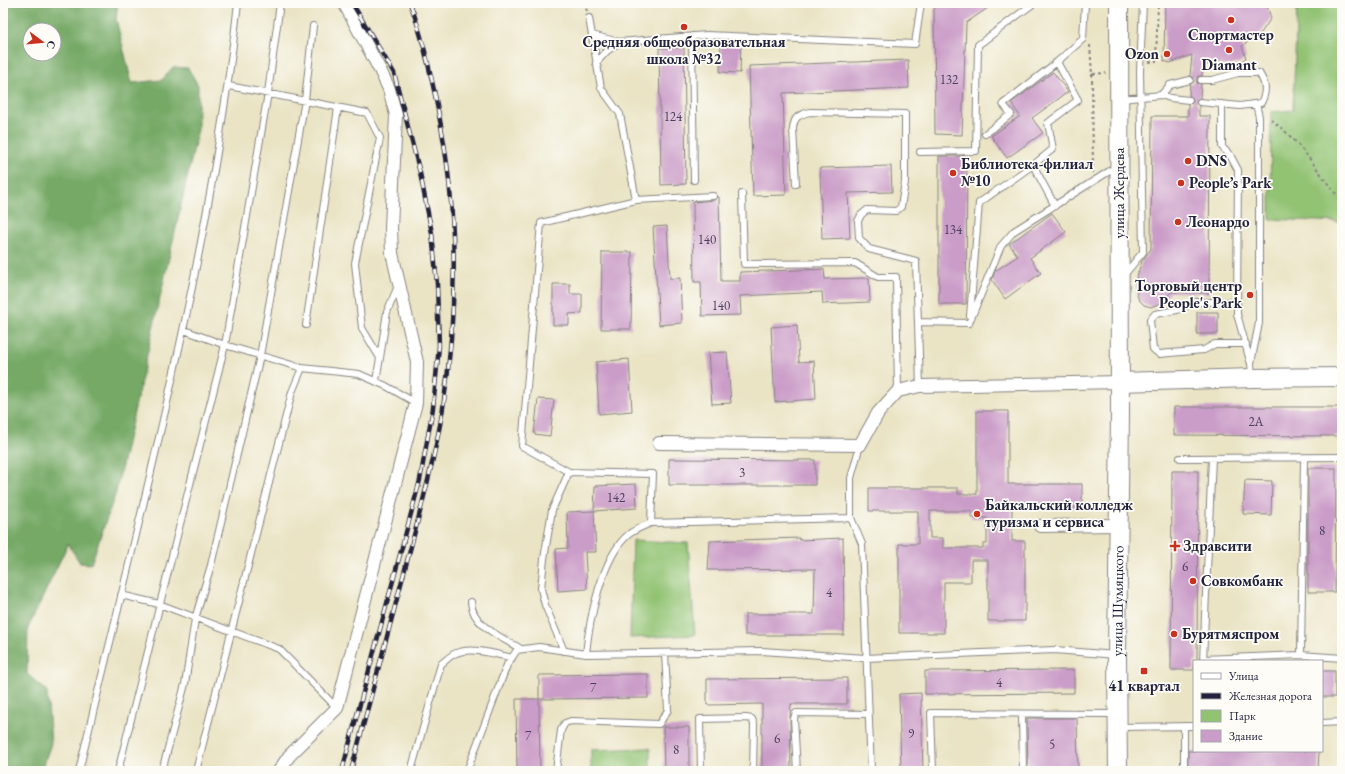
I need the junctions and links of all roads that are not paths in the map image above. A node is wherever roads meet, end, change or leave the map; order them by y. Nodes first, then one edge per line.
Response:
1 (238, 3) edge
2 (280, 3) edge
3 (344, 3) edge
4 (921, 3) edge
5 (1034, 3) edge
6 (1085, 3) edge
7 (1119, 3) edge
8 (1143, 3) edge
9 (589, 18) dead end
10 (313, 26) dead end
11 (592, 35) junction
12 (692, 36) junction
13 (619, 42) junction
14 (596, 62) junction
15 (1057, 62) junction
16 (1190, 80) dead end
17 (1201, 80) dead end
18 (229, 86) junction
19 (268, 93) junction
20 (1162, 95) junction
21 (1141, 98) junction
22 (1119, 99) junction
23 (305, 100) junction
24 (1189, 100) dead end
25 (1200, 102) dead end
26 (1222, 104) junction
27 (1256, 104) junction
28 (338, 108) junction
29 (985, 134) dead end
30 (920, 152) dead end
31 (1033, 165) junction
32 (1119, 165) junction
33 (694, 180) dead end
34 (796, 184) dead end
35 (742, 194) dead end
36 (713, 196) dead end
37 (636, 200) junction
38 (1054, 206) junction
39 (1120, 280) junction
40 (398, 284) junction
41 (1237, 302) junction
42 (918, 322) junction
43 (969, 323) junction
44 (306, 325) dead end
45 (184, 330) junction
46 (1246, 344) junction
47 (225, 345) junction
48 (260, 356) junction
49 (380, 358) junction
50 (302, 368) junction
51 (1251, 370) junction
52 (1342, 378) edge
53 (376, 381) junction
54 (1120, 382) junction
55 (920, 386) junction
56 (898, 391) junction
57 (416, 402) junction
58 (659, 443) dead end
59 (860, 445) junction
60 (1342, 457) edge
61 (1180, 458) dead end
62 (1212, 458) junction
63 (1304, 458) junction
64 (569, 472) junction
65 (851, 518) junction
66 (651, 523) junction
67 (1118, 525) junction
68 (1040, 526) dead end
69 (121, 595) junction
70 (471, 602) dead end
71 (159, 604) junction
72 (195, 619) junction
73 (230, 631) junction
74 (521, 649) junction
75 (564, 650) junction
76 (665, 653) junction
77 (586, 654) junction
78 (1117, 655) junction
79 (1301, 655) junction
80 (512, 658) junction
81 (865, 658) junction
82 (1342, 658) edge
83 (1203, 660) edge
84 (337, 708) junction
85 (868, 714) junction
86 (1022, 714) junction
87 (1118, 721) junction
88 (1342, 722) edge
89 (1323, 723) edge
90 (1184, 726) junction
91 (1193, 726) edge
92 (79, 771) edge
93 (118, 771) edge
94 (162, 771) edge
95 (196, 771) edge
96 (279, 771) edge
97 (411, 771) edge
98 (467, 771) edge
99 (556, 771) edge
100 (700, 771) edge
101 (753, 771) edge
102 (797, 771) edge
103 (871, 771) edge
104 (933, 771) edge
105 (1023, 771) edge
106 (1118, 771) edge
107 (1184, 771) edge

1 - 18 lane
2 - 19 lane
3 - 40 street
4 - 12 lane
5 - 30 lane
6 - 15 lane
7 - 22 main road, улица Жердева
8 - 21 lane
9 - 11 lane
10 - 23 lane
11 - 13 lane
11 - 14 lane
12 - 13 lane
12 - 33 lane
13 - 14 lane
14 - 37 lane
15 - 29 lane
15 - 31 lane
16 - 20 lane
17 - 27 lane
18 - 19 lane
18 - 45 lane
19 - 23 lane
19 - 47 lane
20 - 21 lane
20 - 24 lane
21 - 22 lane
21 - 39 lane
22 - 32 main road, улица Жердева
23 - 28 lane
23 - 48 lane
25 - 26 lane
26 - 27 lane
26 - 41 lane
27 - 51 lane
28 - 44 lane
28 - 49 lane
31 - 38 lane
31 - 43 lane
32 - 38 lane
32 - 39 main road, улица Жердева
34 - 42 lane
35 - 56 lane
36 - 37 lane
37 - 64 lane
38 - 43 lane
39 - 54 main road, улица Жердева
40 - 49 lane
40 - 57 street
41 - 46 lane
41 - 46 lane
42 - 43 lane
42 - 55 lane
45 - 47 lane
45 - 69 lane
46 - 51 lane
47 - 48 lane
47 - 71 lane
48 - 50 lane
48 - 72 lane
49 - 53 lane
50 - 53 lane
50 - 73 lane
51 - 52 main road
51 - 54 main road
53 - 57 lane
54 - 55 street
54 - 67 main road, улица Шумяцкого
55 - 56 street
56 - 59 street
57 - 84 street
58 - 59 street
59 - 65 lane
60 - 63 lane
61 - 62 lane
62 - 63 lane
62 - 83 lane
63 - 79 lane
64 - 66 lane
64 - 75 lane
65 - 66 lane
65 - 81 lane
66 - 77 lane
67 - 68 street
67 - 78 main road, улица Шумяцкого
69 - 71 lane
69 - 92 lane
70 - 74 lane
71 - 72 lane
71 - 93 lane
72 - 73 lane
72 - 94 lane
73 - 84 lane
73 - 95 lane
74 - 75 lane
74 - 80 lane
75 - 77 lane
76 - 77 lane
76 - 81 lane
76 - 99 lane
78 - 81 lane
78 - 87 main road, улица Шумяцкого
79 - 82 lane
79 - 83 lane
80 - 97 lane
80 - 98 lane
81 - 85 lane
84 - 96 street
85 - 102 lane
85 - 103 lane
86 - 87 lane
86 - 104 lane
86 - 105 lane
87 - 90 lane
87 - 106 main road, улица Шумяцкого
88 - 89 lane
90 - 91 lane
90 - 107 lane
100 - 101 lane

